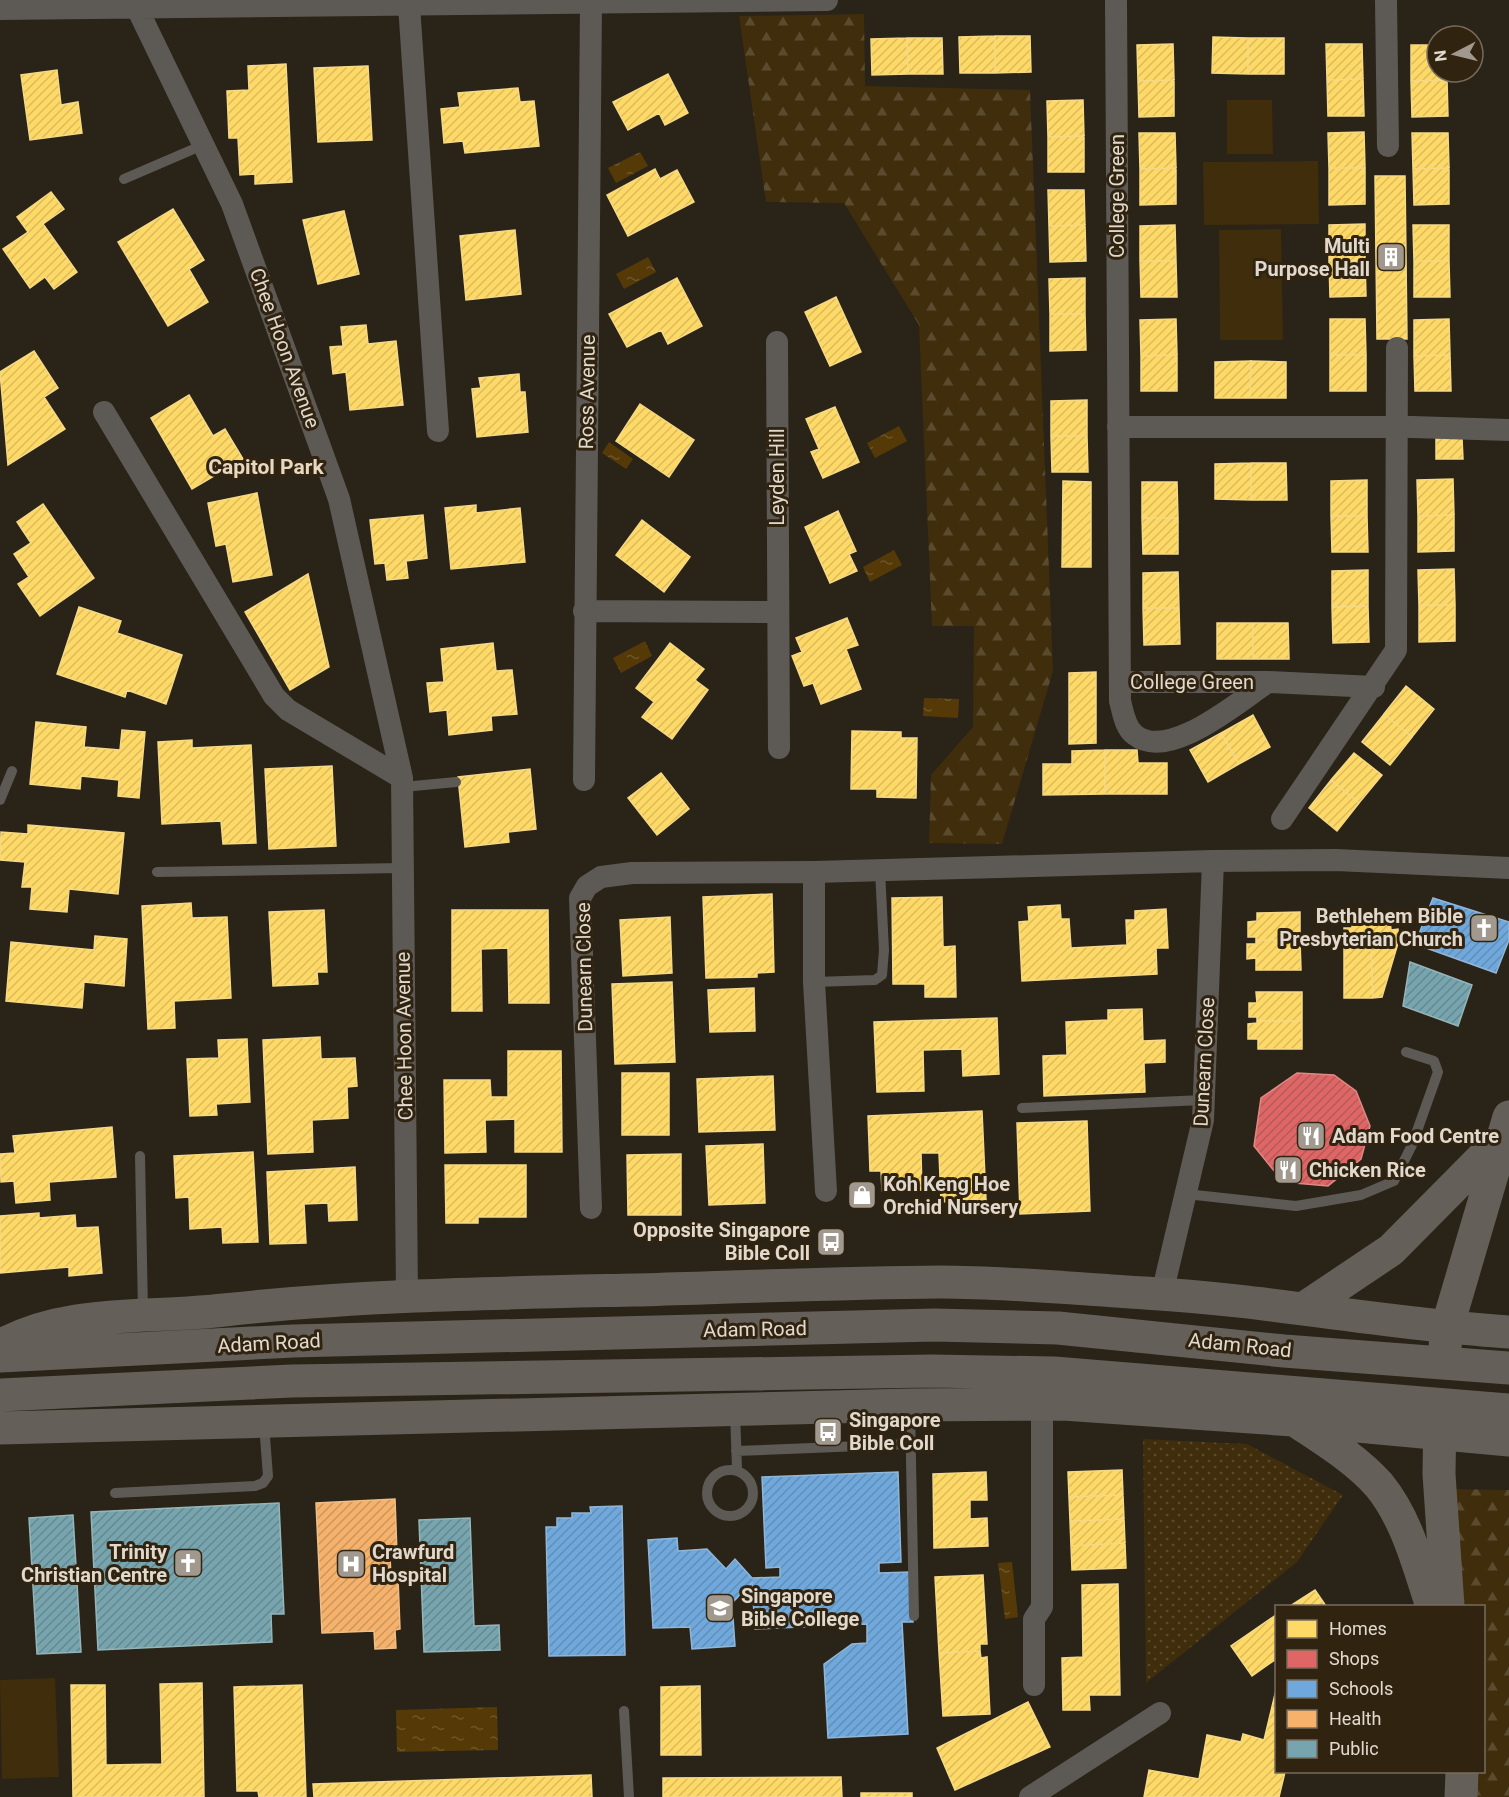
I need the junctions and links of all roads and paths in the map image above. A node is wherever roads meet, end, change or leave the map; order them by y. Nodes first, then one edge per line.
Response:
1 (827, 0) edge
2 (1116, 0) edge
3 (1386, 0) edge
4 (366, 2) edge
5 (591, 4) junction
6 (409, 5) junction
7 (136, 6) junction
8 (0, 9) edge
9 (203, 145) junction
10 (1388, 146) dead end
11 (124, 179) dead end
12 (777, 342) dead end
13 (1397, 348) dead end
14 (104, 412) dead end
15 (1118, 427) junction
16 (1398, 427) junction
17 (1509, 430) edge
18 (438, 431) dead end
19 (584, 611) junction
20 (777, 612) junction
21 (1120, 682) junction
22 (1268, 682) junction
23 (1374, 687) junction
24 (779, 748) dead end
25 (12, 771) dead end
26 (584, 780) dead end
27 (403, 782) junction
28 (456, 782) dead end
29 (0, 800) edge
30 (1282, 819) dead end
31 (1213, 861) junction
32 (402, 868) junction
33 (1509, 868) edge
34 (880, 870) junction
35 (158, 872) dead end
36 (814, 872) junction
37 (814, 982) junction
38 (1406, 1052) dead end
39 (1203, 1100) junction
40 (1022, 1108) dead end
41 (1507, 1126) edge
42 (140, 1156) dead end
43 (826, 1191) dead end
44 (1186, 1194) junction
45 (591, 1208) dead end
46 (1162, 1294) junction
47 (407, 1295) junction
48 (1223, 1301) junction
49 (1303, 1309) junction
50 (143, 1315) junction
51 (1447, 1328) junction
52 (1509, 1332) edge
53 (0, 1346) edge
54 (0, 1356) edge
55 (1509, 1368) edge
56 (0, 1395) edge
57 (910, 1405) junction
58 (735, 1409) junction
59 (1509, 1410) edge
60 (1042, 1413) junction
61 (1213, 1416) junction
62 (1293, 1420) junction
63 (264, 1421) junction
64 (0, 1428) edge
65 (1438, 1433) junction
66 (1509, 1440) edge
67 (911, 1444) junction
68 (736, 1451) junction
69 (736, 1469) junction
70 (115, 1493) dead end
71 (1432, 1605) edge
72 (1448, 1605) edge
73 (914, 1616) dead end
74 (1034, 1685) dead end
75 (624, 1710) dead end
76 (1160, 1713) dead end
77 (1462, 1773) edge
78 (1042, 1794) edge
79 (629, 1797) edge
80 (1461, 1797) edge

1 - 5 street
2 - 15 street, College Green
3 - 10 street
4 - 6 street
4 - 7 street
5 - 6 street
5 - 19 street, Ross Avenue
6 - 18 street
7 - 8 street
7 - 9 street, Chee Hoon Avenue
9 - 11 lane
9 - 27 street, Chee Hoon Avenue
12 - 20 street, Leyden Hill
13 - 16 street
14 - 27 street
15 - 16 street
15 - 21 street, College Green
16 - 17 street
16 - 23 street
19 - 20 street
19 - 26 street, Ross Avenue
20 - 24 street, Leyden Hill
21 - 22 street, College Green
21 - 22 street
22 - 23 street, College Green
23 - 30 street
25 - 29 lane
27 - 28 lane
27 - 32 street, Chee Hoon Avenue
31 - 33 street, Dunearn Close
31 - 34 street, Dunearn Close
31 - 39 street, Dunearn Close
32 - 35 lane
32 - 47 street, Chee Hoon Avenue
34 - 36 street, Dunearn Close
34 - 37 lane
36 - 37 street
36 - 45 street, Dunearn Close
37 - 43 street
38 - 44 lane
39 - 40 lane
39 - 44 street, Dunearn Close
41 - 49 highway
41 - 51 highway
42 - 50 lane
44 - 46 street, Dunearn Close
46 - 47 highway
46 - 48 highway
47 - 50 highway
48 - 49 highway
48 - 61 highway
49 - 51 highway
50 - 53 highway
51 - 52 highway
51 - 65 highway
54 - 55 highway, Adam Road
56 - 59 highway, Adam Road
57 - 58 highway
57 - 60 highway
57 - 67 lane
58 - 63 highway
58 - 68 lane
60 - 61 highway
60 - 74 street
61 - 62 highway
62 - 65 highway
62 - 71 highway
63 - 64 highway
63 - 70 lane
65 - 66 highway
65 - 72 highway
67 - 68 lane
67 - 73 lane
68 - 69 lane
69 - 69 lane
75 - 79 lane
76 - 78 street
77 - 80 highway

